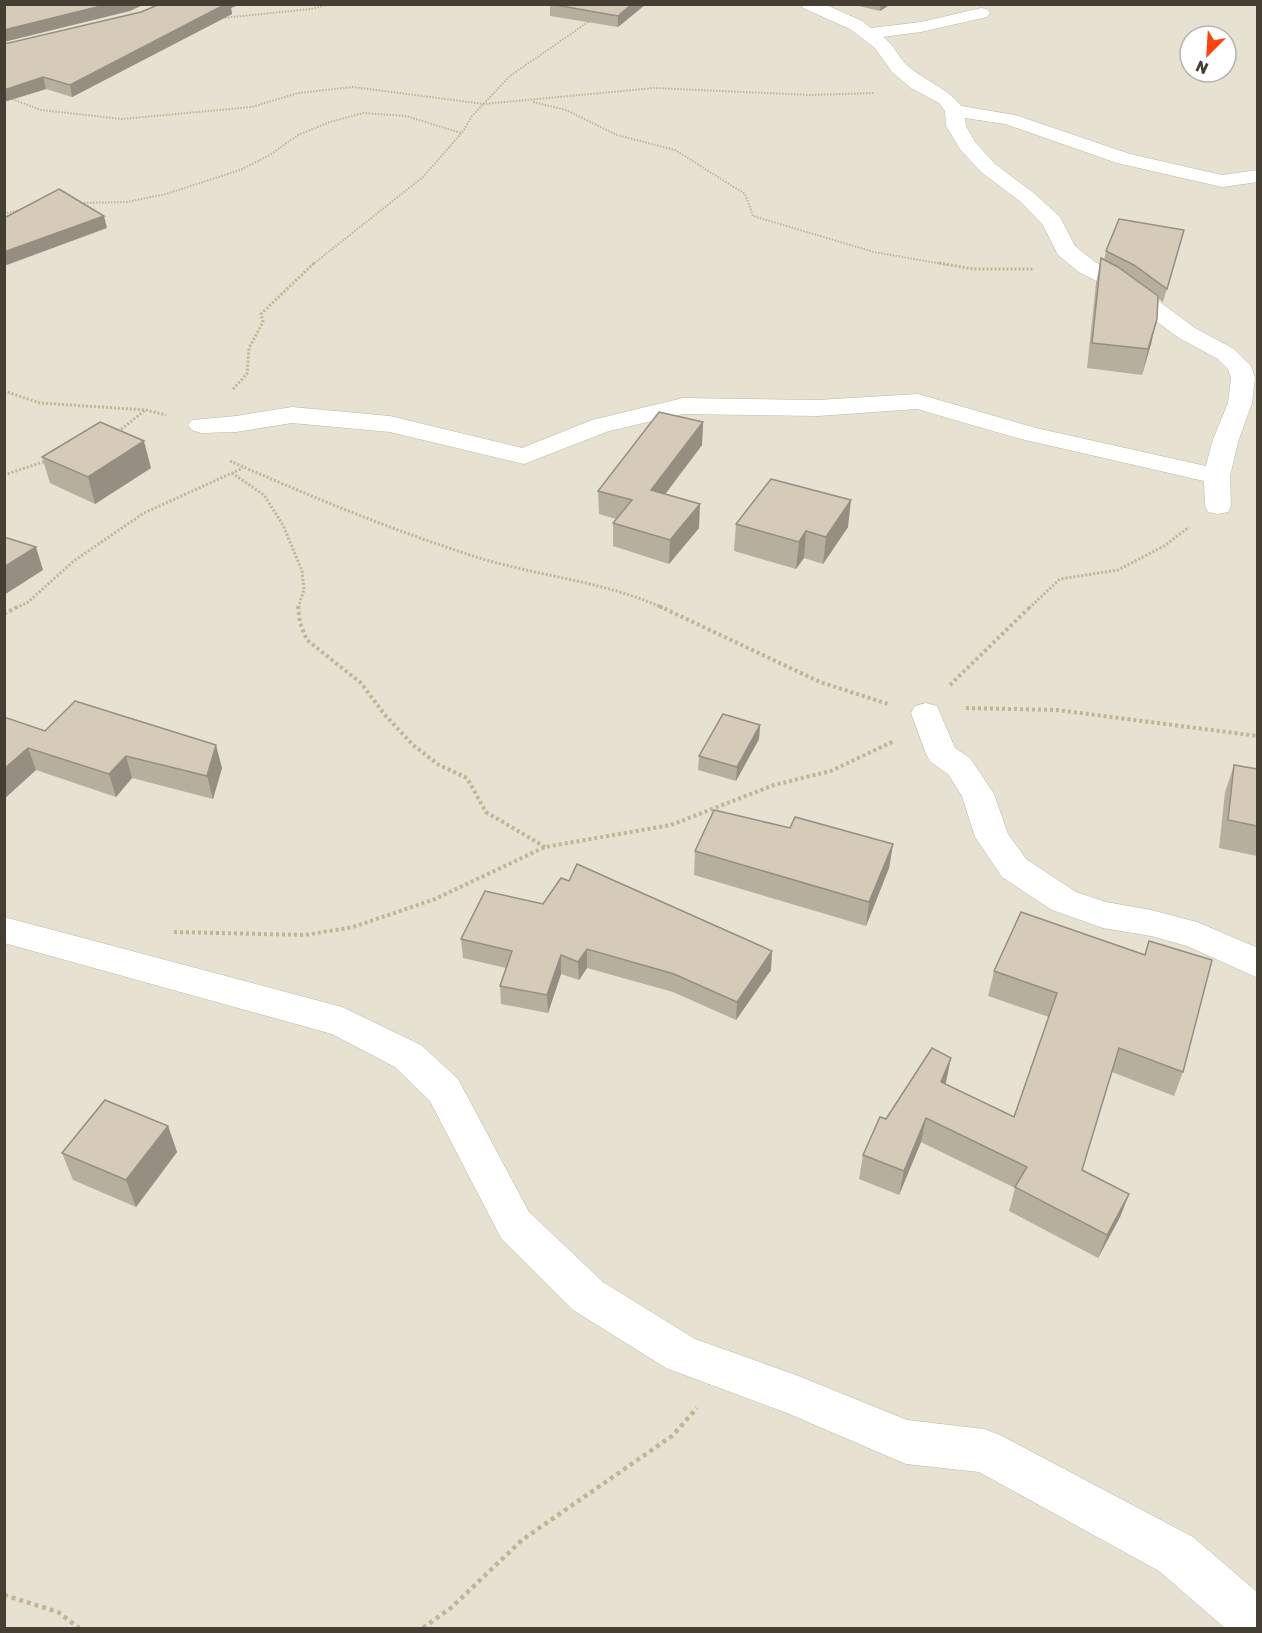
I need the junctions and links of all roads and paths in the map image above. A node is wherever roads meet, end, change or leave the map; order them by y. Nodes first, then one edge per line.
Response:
1 (331, 4) edge
2 (809, 4) edge
3 (981, 13) dead end
4 (597, 16) edge
5 (212, 19) edge
6 (868, 34) junction
7 (923, 86) junction
8 (4, 96) edge
9 (529, 100) junction
10 (484, 104) junction
11 (955, 111) junction
12 (461, 134) junction
13 (1257, 176) edge
14 (68, 204) edge
15 (34, 208) edge
16 (4, 214) edge
17 (1035, 269) dead end
18 (1226, 354) junction
19 (1257, 360) edge
20 (4, 391) edge
21 (146, 410) junction
22 (201, 425) junction
23 (115, 436) edge
24 (55, 458) edge
25 (243, 467) junction
26 (232, 473) junction
27 (4, 475) edge
28 (1217, 476) junction
29 (1218, 506) joint
30 (4, 614) edge
31 (926, 713) junction
32 (1257, 736) edge
33 (545, 847) junction
34 (4, 930) edge
35 (166, 931) dead end
36 (1257, 964) edge
37 (728, 1372) junction
38 (4, 1595) edge
39 (1257, 1625) edge
40 (79, 1629) edge
41 (423, 1629) edge

1 - 5 path
2 - 6 street
3 - 6 street
4 - 10 path
6 - 7 street
7 - 9 path
7 - 11 street
8 - 10 path
9 - 10 path
9 - 17 path
10 - 12 path
11 - 13 street
11 - 18 street
12 - 14 path
12 - 22 path
15 - 16 path
18 - 19 street
18 - 28 street
20 - 21 path
21 - 22 path
21 - 23 path
22 - 25 path
22 - 28 street
24 - 27 path
25 - 26 path
25 - 31 path
26 - 30 path
26 - 33 path
28 - 29 street
29 - 31 path
31 - 32 path
31 - 33 path
31 - 36 street
33 - 35 path
34 - 37 street
37 - 39 street
37 - 41 path
38 - 40 path

